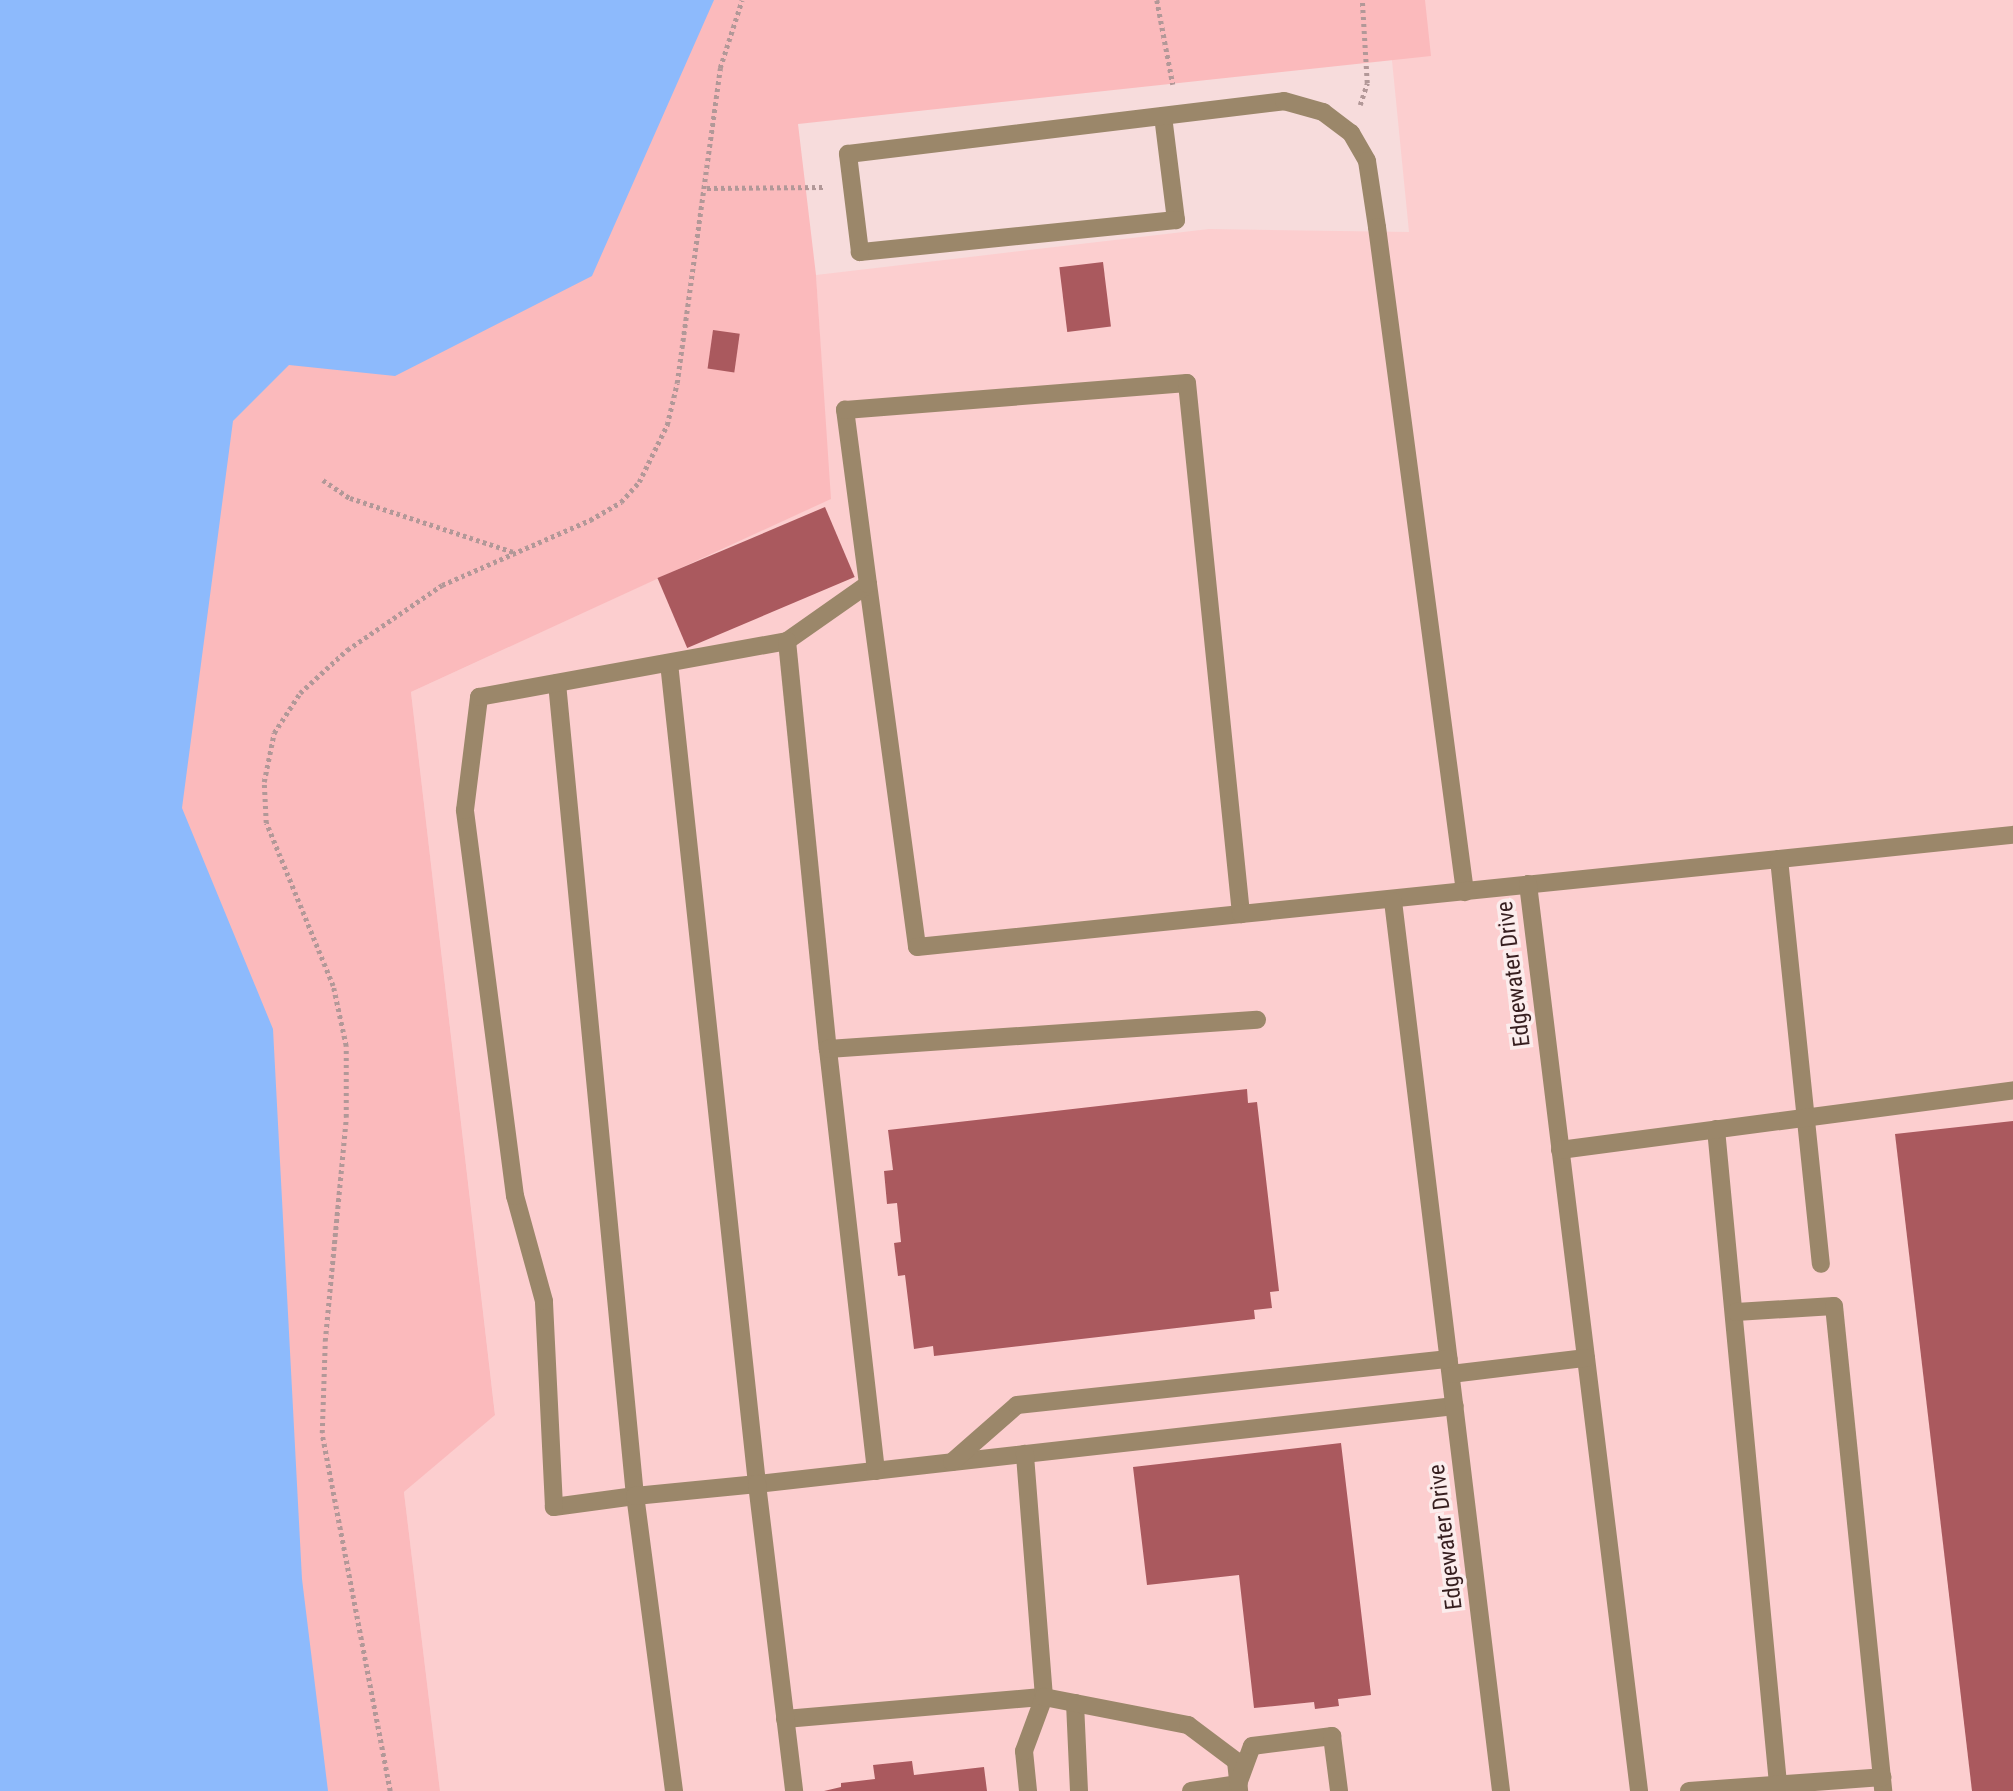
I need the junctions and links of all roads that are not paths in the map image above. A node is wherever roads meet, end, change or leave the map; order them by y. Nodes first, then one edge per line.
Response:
1 (1179, 114) junction
2 (868, 584) junction
3 (787, 641) junction
4 (669, 663) junction
5 (557, 683) junction
6 (2013, 835) edge
7 (1779, 859) junction
8 (1528, 884) junction
9 (1465, 892) junction
10 (1393, 901) junction
11 (1241, 914) junction
12 (1257, 1020) dead end
13 (828, 1049) junction
14 (2013, 1090) edge
15 (1807, 1118) junction
16 (1716, 1129) junction
17 (1560, 1150) junction
18 (1821, 1264) dead end
19 (1736, 1312) junction
20 (1586, 1358) junction
21 (1450, 1366) junction
22 (1455, 1406) junction
23 (1025, 1454) junction
24 (952, 1462) junction
25 (876, 1471) junction
26 (757, 1484) junction
27 (635, 1496) junction
28 (1044, 1697) junction
29 (1075, 1703) junction
30 (785, 1719) junction
31 (1778, 1784) junction
32 (1882, 1784) edge
33 (1239, 1787) edge
34 (674, 1791) edge
35 (794, 1791) edge
36 (1028, 1791) edge
37 (1079, 1791) edge
38 (1191, 1791) edge
39 (1339, 1791) edge
40 (1501, 1791) edge
41 (1639, 1791) edge
42 (1689, 1791) edge

1 - 1 street
1 - 9 street
2 - 3 street
2 - 11 street
2 - 11 street
3 - 4 street
3 - 13 street
4 - 5 street
4 - 26 street
5 - 27 street
5 - 27 street
6 - 7 street
7 - 8 street
7 - 15 street
8 - 9 street, Edgewater Drive
8 - 17 street, Edgewater Drive
9 - 10 street, Edgewater Drive
10 - 11 street
10 - 21 street, Edgewater Drive
12 - 13 street
13 - 25 street
14 - 15 street
15 - 16 street
15 - 18 street
16 - 17 street
16 - 19 street
17 - 20 street, Edgewater Drive
19 - 31 street
19 - 32 street
20 - 21 street
20 - 41 street, Edgewater Drive
21 - 22 street, Edgewater Drive
21 - 24 street
22 - 23 street
22 - 40 street, Edgewater Drive
23 - 24 street
23 - 28 street
24 - 25 street
25 - 26 street
26 - 27 street
26 - 30 street
27 - 34 street
28 - 29 street
28 - 30 street
28 - 36 street
29 - 33 street
29 - 37 street
30 - 35 street
31 - 32 street
31 - 42 street
33 - 38 street
33 - 39 street

